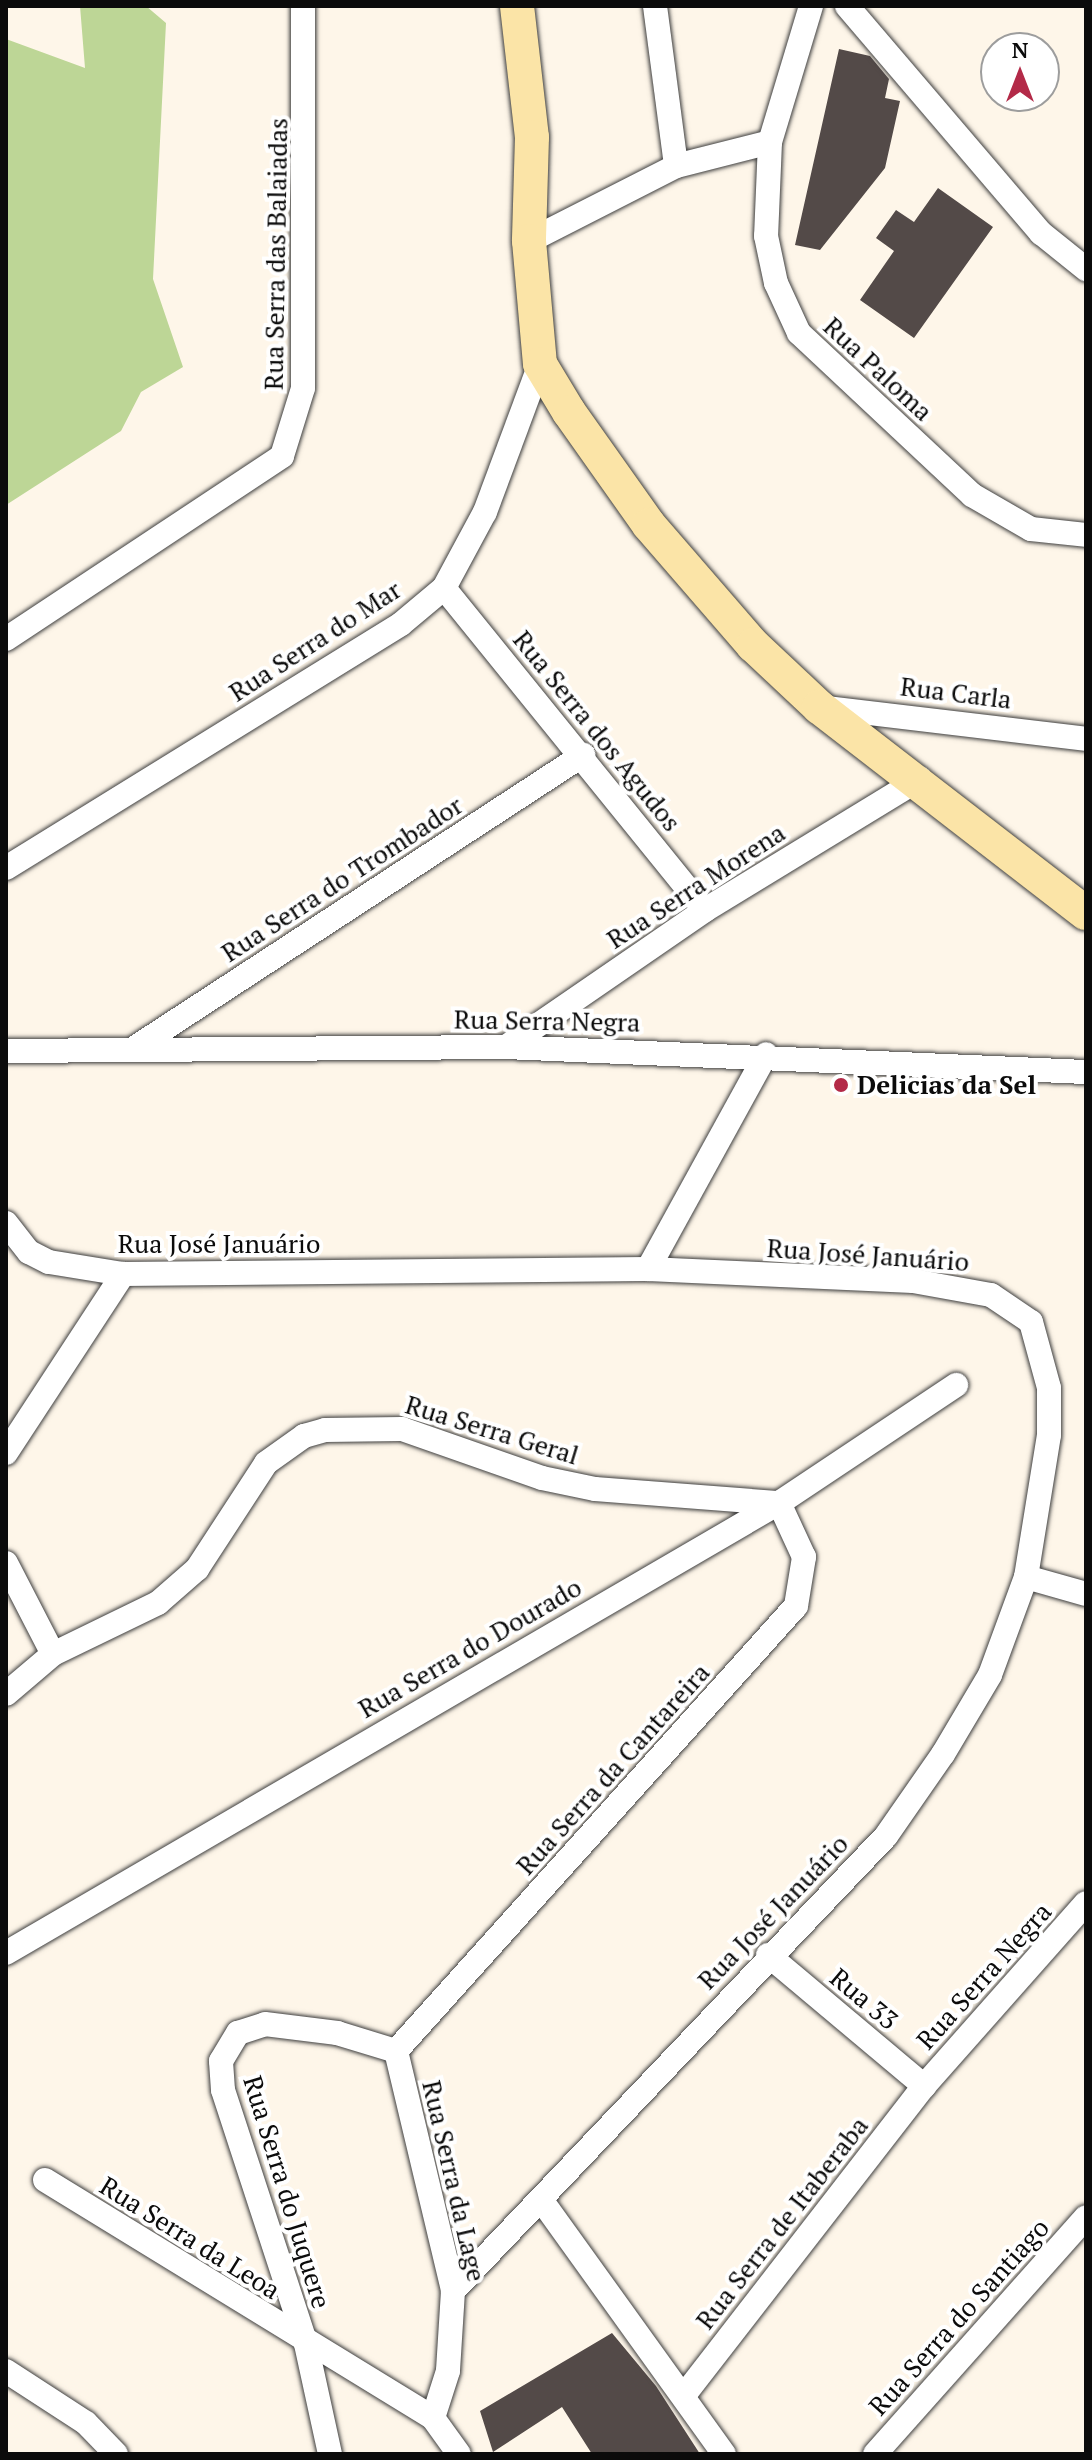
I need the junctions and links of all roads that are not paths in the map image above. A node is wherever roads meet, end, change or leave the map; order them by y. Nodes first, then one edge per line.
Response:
1 (303, 6) edge
2 (517, 6) edge
3 (655, 6) edge
4 (811, 6) edge
5 (847, 6) edge
6 (770, 142) junction
7 (676, 166) junction
8 (529, 241) junction
9 (1086, 269) edge
10 (540, 364) junction
11 (1086, 535) edge
12 (444, 588) junction
13 (6, 639) edge
14 (819, 707) junction
15 (1086, 739) edge
16 (583, 755) junction
17 (920, 779) junction
18 (6, 868) edge
19 (705, 910) junction
20 (1086, 913) edge
21 (506, 1047) junction
22 (133, 1050) junction
23 (6, 1051) edge
24 (766, 1054) junction
25 (1086, 1072) edge
26 (6, 1223) edge
27 (648, 1269) junction
28 (123, 1274) junction
29 (956, 1385) dead end
30 (6, 1453) edge
31 (779, 1503) junction
32 (6, 1563) edge
33 (1026, 1577) junction
34 (1086, 1594) edge
35 (53, 1654) junction
36 (6, 1694) edge
37 (1086, 1903) edge
38 (6, 1953) edge
39 (768, 1955) junction
40 (396, 2051) junction
41 (924, 2086) junction
42 (45, 2180) dead end
43 (542, 2201) junction
44 (1086, 2217) edge
45 (453, 2291) junction
46 (306, 2344) junction
47 (6, 2371) edge
48 (685, 2394) junction
49 (433, 2418) junction
50 (116, 2454) edge
51 (330, 2454) edge
52 (459, 2454) edge
53 (724, 2454) edge
54 (875, 2454) edge

1 - 13 street, Rua Serra das Balaiadas
2 - 8 street
3 - 7 street
4 - 6 street, Rua Paloma
5 - 9 street
6 - 7 street
6 - 11 street, Rua Paloma
7 - 8 street
8 - 10 street
10 - 12 street, Rua Serra do Mar
10 - 14 street
12 - 16 street, Rua Serra dos Agudos
12 - 18 street, Rua Serra do Mar
14 - 15 street, Rua Carla
14 - 17 street
16 - 19 street, Rua Serra dos Agudos
16 - 22 street, Rua Serra do Trombador
17 - 19 street, Rua Serra Morena
17 - 20 street
19 - 21 street, Rua Serra Morena
21 - 22 street, Rua Serra Negra
21 - 24 street, Rua Serra Negra
22 - 23 street, Rua Serra Negra
24 - 25 street, Rua Serra Negra
24 - 27 street
26 - 28 street, Rua José Januário
27 - 28 street, Rua José Januário
27 - 33 street, Rua José Januário
28 - 30 street
29 - 31 street, Rua Serra do Dourado
31 - 35 street, Rua Serra Geral
31 - 38 street, Rua Serra do Dourado
31 - 40 street, Rua Serra da Cantareira
32 - 35 street
33 - 34 street
33 - 39 street, Rua José Januário
35 - 36 street, Rua Serra Geral
37 - 41 street, Rua Serra Negra
39 - 41 street, Rua 33
39 - 43 street, Rua José Januário
40 - 45 street, Rua Serra da Lage
40 - 46 street, Rua Serra do Juquere
41 - 48 street, Rua Serra de Itaberaba
42 - 46 street, Rua Serra da Leoa
43 - 45 street, Rua José Januário
43 - 48 street
44 - 54 street, Rua Serra do Santiago
45 - 49 street, Rua Serra da Lage
46 - 49 street, Rua Serra da Leoa
46 - 51 street, Rua Serra do Juquere
47 - 50 street
48 - 53 street
49 - 52 street

